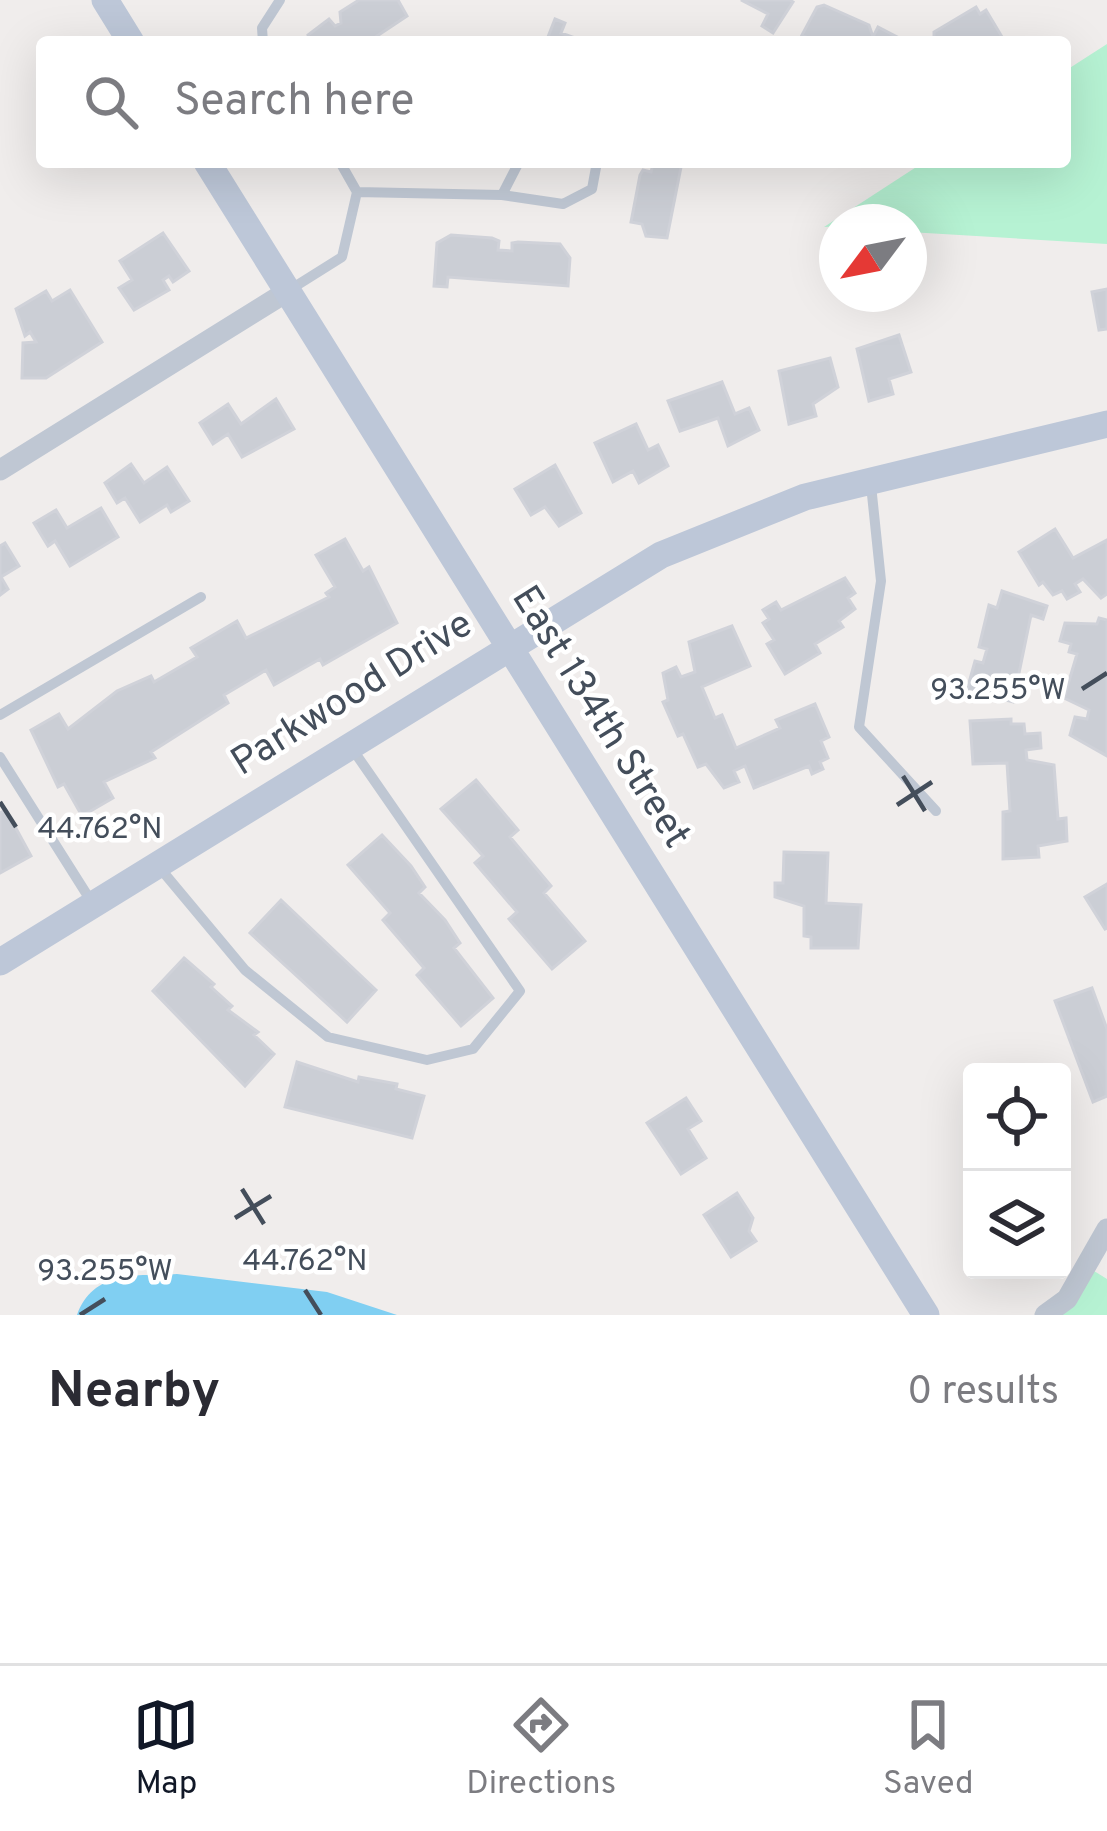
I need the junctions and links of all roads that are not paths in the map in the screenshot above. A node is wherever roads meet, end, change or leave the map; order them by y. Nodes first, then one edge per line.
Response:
1 (105, 0) edge
2 (280, 0) edge
3 (127, 36) edge
4 (263, 36) edge
5 (211, 168) edge
6 (343, 168) edge
7 (517, 168) edge
8 (596, 168) edge
9 (357, 193) junction
10 (502, 195) junction
11 (288, 291) junction
12 (1107, 424) edge
13 (0, 470) edge
14 (870, 482) junction
15 (201, 597) dead end
16 (508, 645) junction
17 (0, 715) edge
18 (349, 745) junction
19 (0, 757) edge
20 (936, 811) dead end
21 (157, 864) junction
22 (93, 904) junction
23 (0, 962) edge
24 (1107, 1229) edge
25 (926, 1315) edge
26 (1046, 1315) edge

1 - 3 street
2 - 4 lane
5 - 11 street, East 134th Street
6 - 9 lane
7 - 10 lane
8 - 10 lane
9 - 10 lane
9 - 11 lane
11 - 13 street
11 - 16 street, East 134th Street
12 - 14 street, Parkwood Drive
14 - 16 street, Parkwood Drive
14 - 20 lane
15 - 17 lane
16 - 18 street, Parkwood Drive
16 - 25 street, East 134th Street
18 - 21 street, Parkwood Drive
18 - 21 lane
19 - 22 lane
21 - 22 street, Parkwood Drive
22 - 23 street, Parkwood Drive
24 - 26 street

